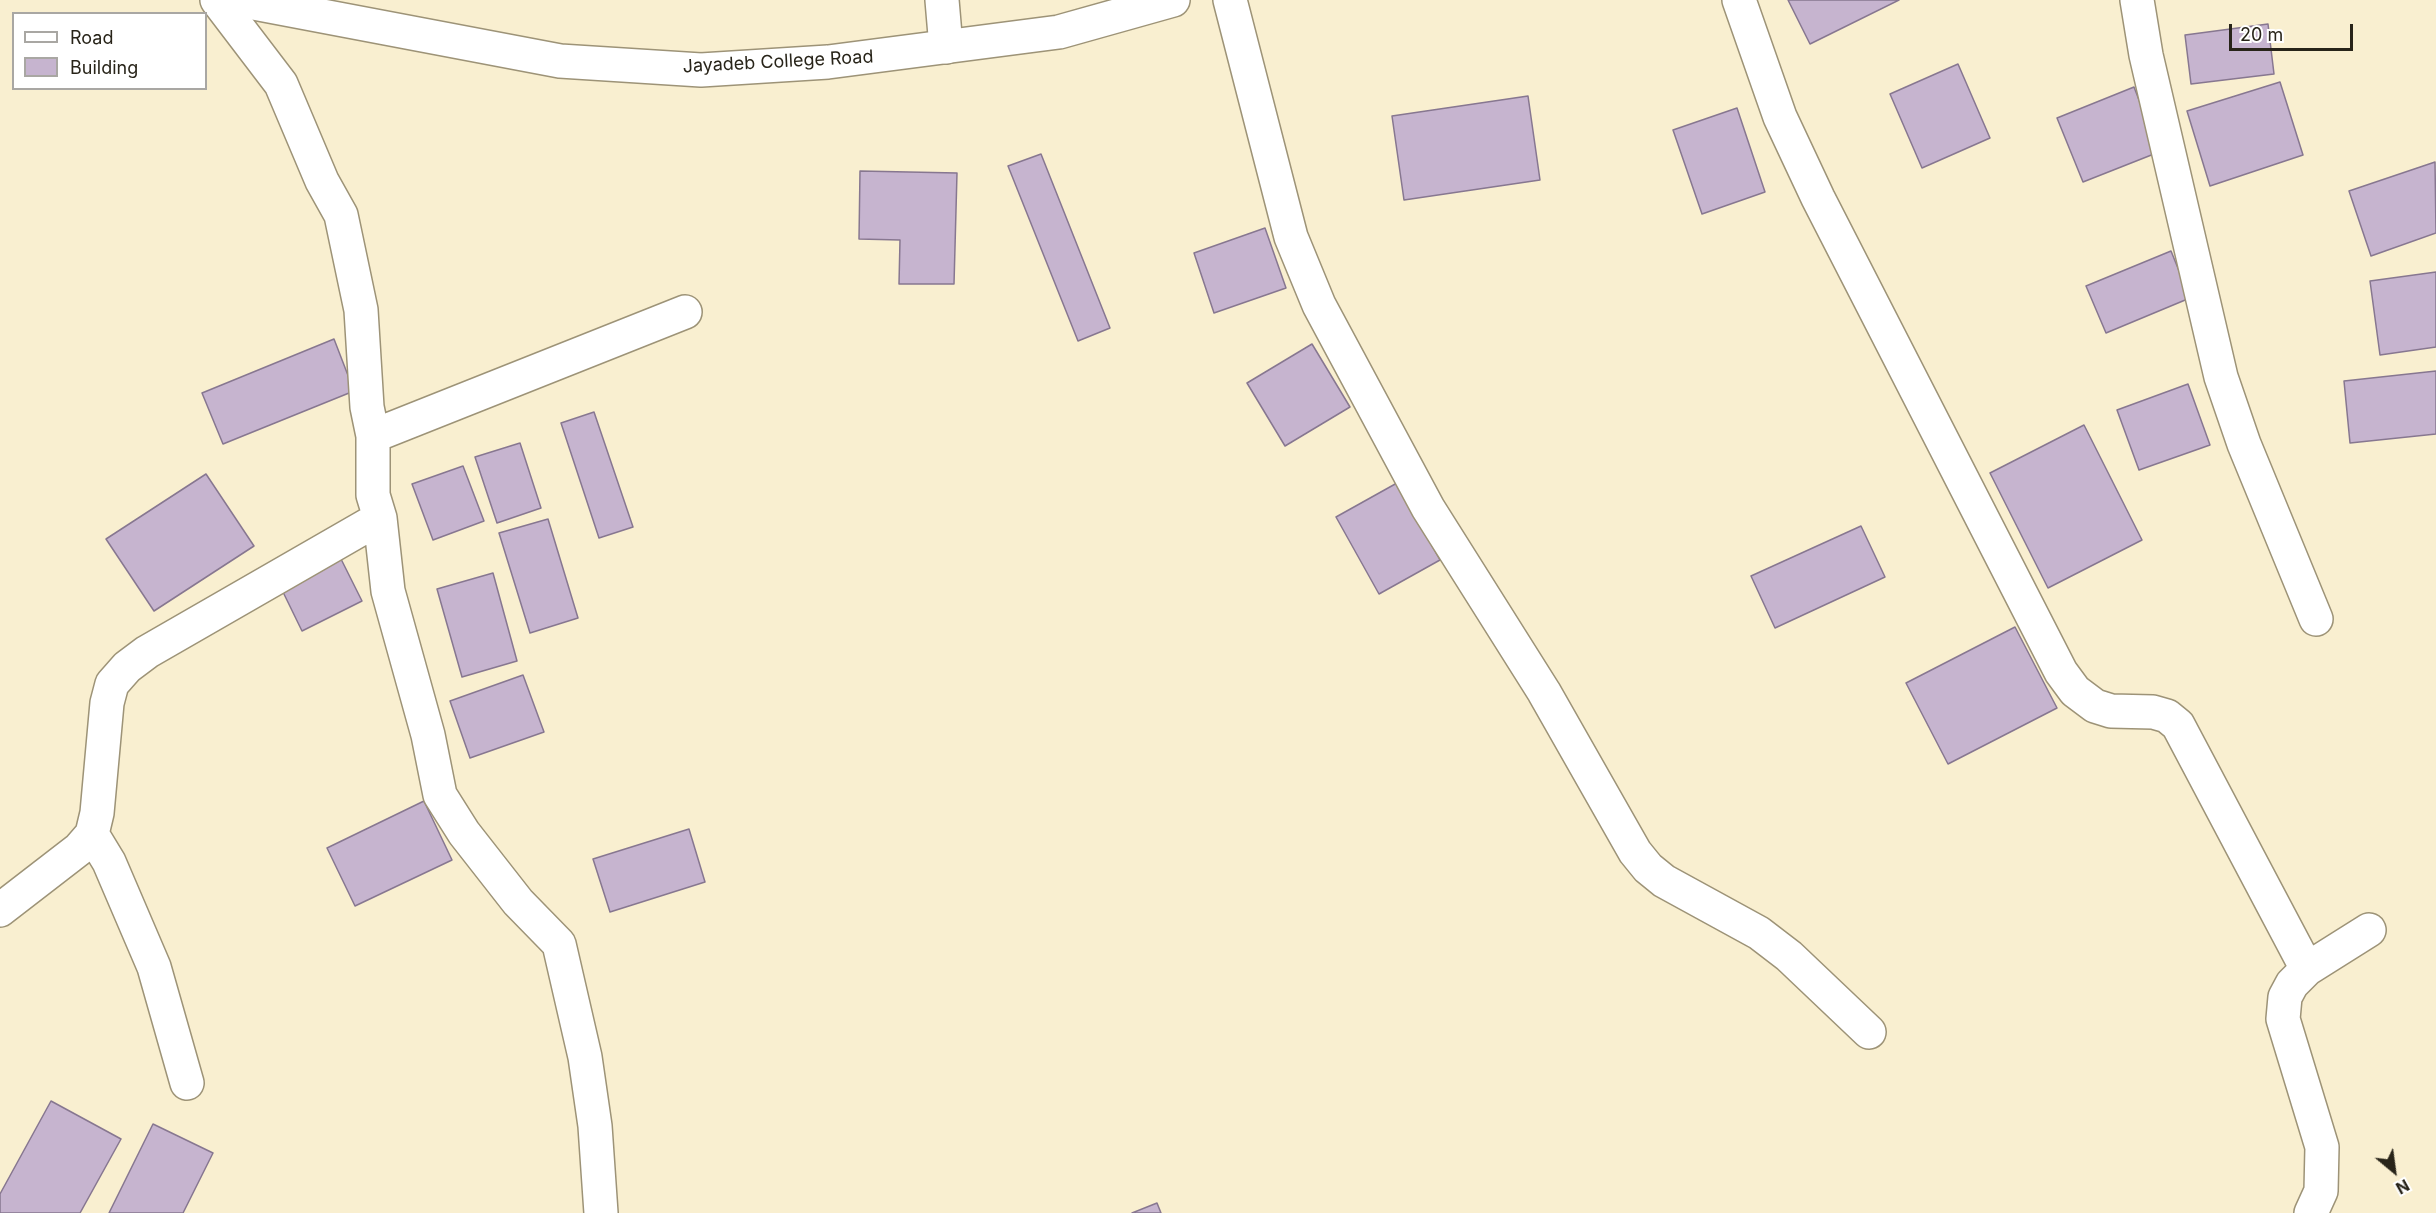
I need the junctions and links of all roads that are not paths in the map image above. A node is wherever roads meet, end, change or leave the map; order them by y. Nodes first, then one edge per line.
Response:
1 (217, 0) edge
2 (238, 0) edge
3 (942, 0) edge
4 (1173, 0) edge
5 (1230, 0) edge
6 (1739, 0) edge
7 (2137, 0) edge
8 (945, 47) junction
9 (685, 312) dead end
10 (373, 436) junction
11 (380, 518) junction
12 (2316, 619) dead end
13 (92, 834) junction
14 (0, 910) edge
15 (2369, 930) dead end
16 (2307, 969) junction
17 (1869, 1032) dead end
18 (187, 1083) dead end
19 (601, 1213) edge
20 (2312, 1213) edge

1 - 10 street
2 - 8 street, Jayadeb College Road
3 - 8 street
4 - 8 street, Jayadeb College Road
5 - 17 street
6 - 16 street
7 - 12 street
9 - 10 street
10 - 11 street
11 - 13 street
11 - 19 street
13 - 14 street
13 - 18 street
15 - 16 street
16 - 20 street

